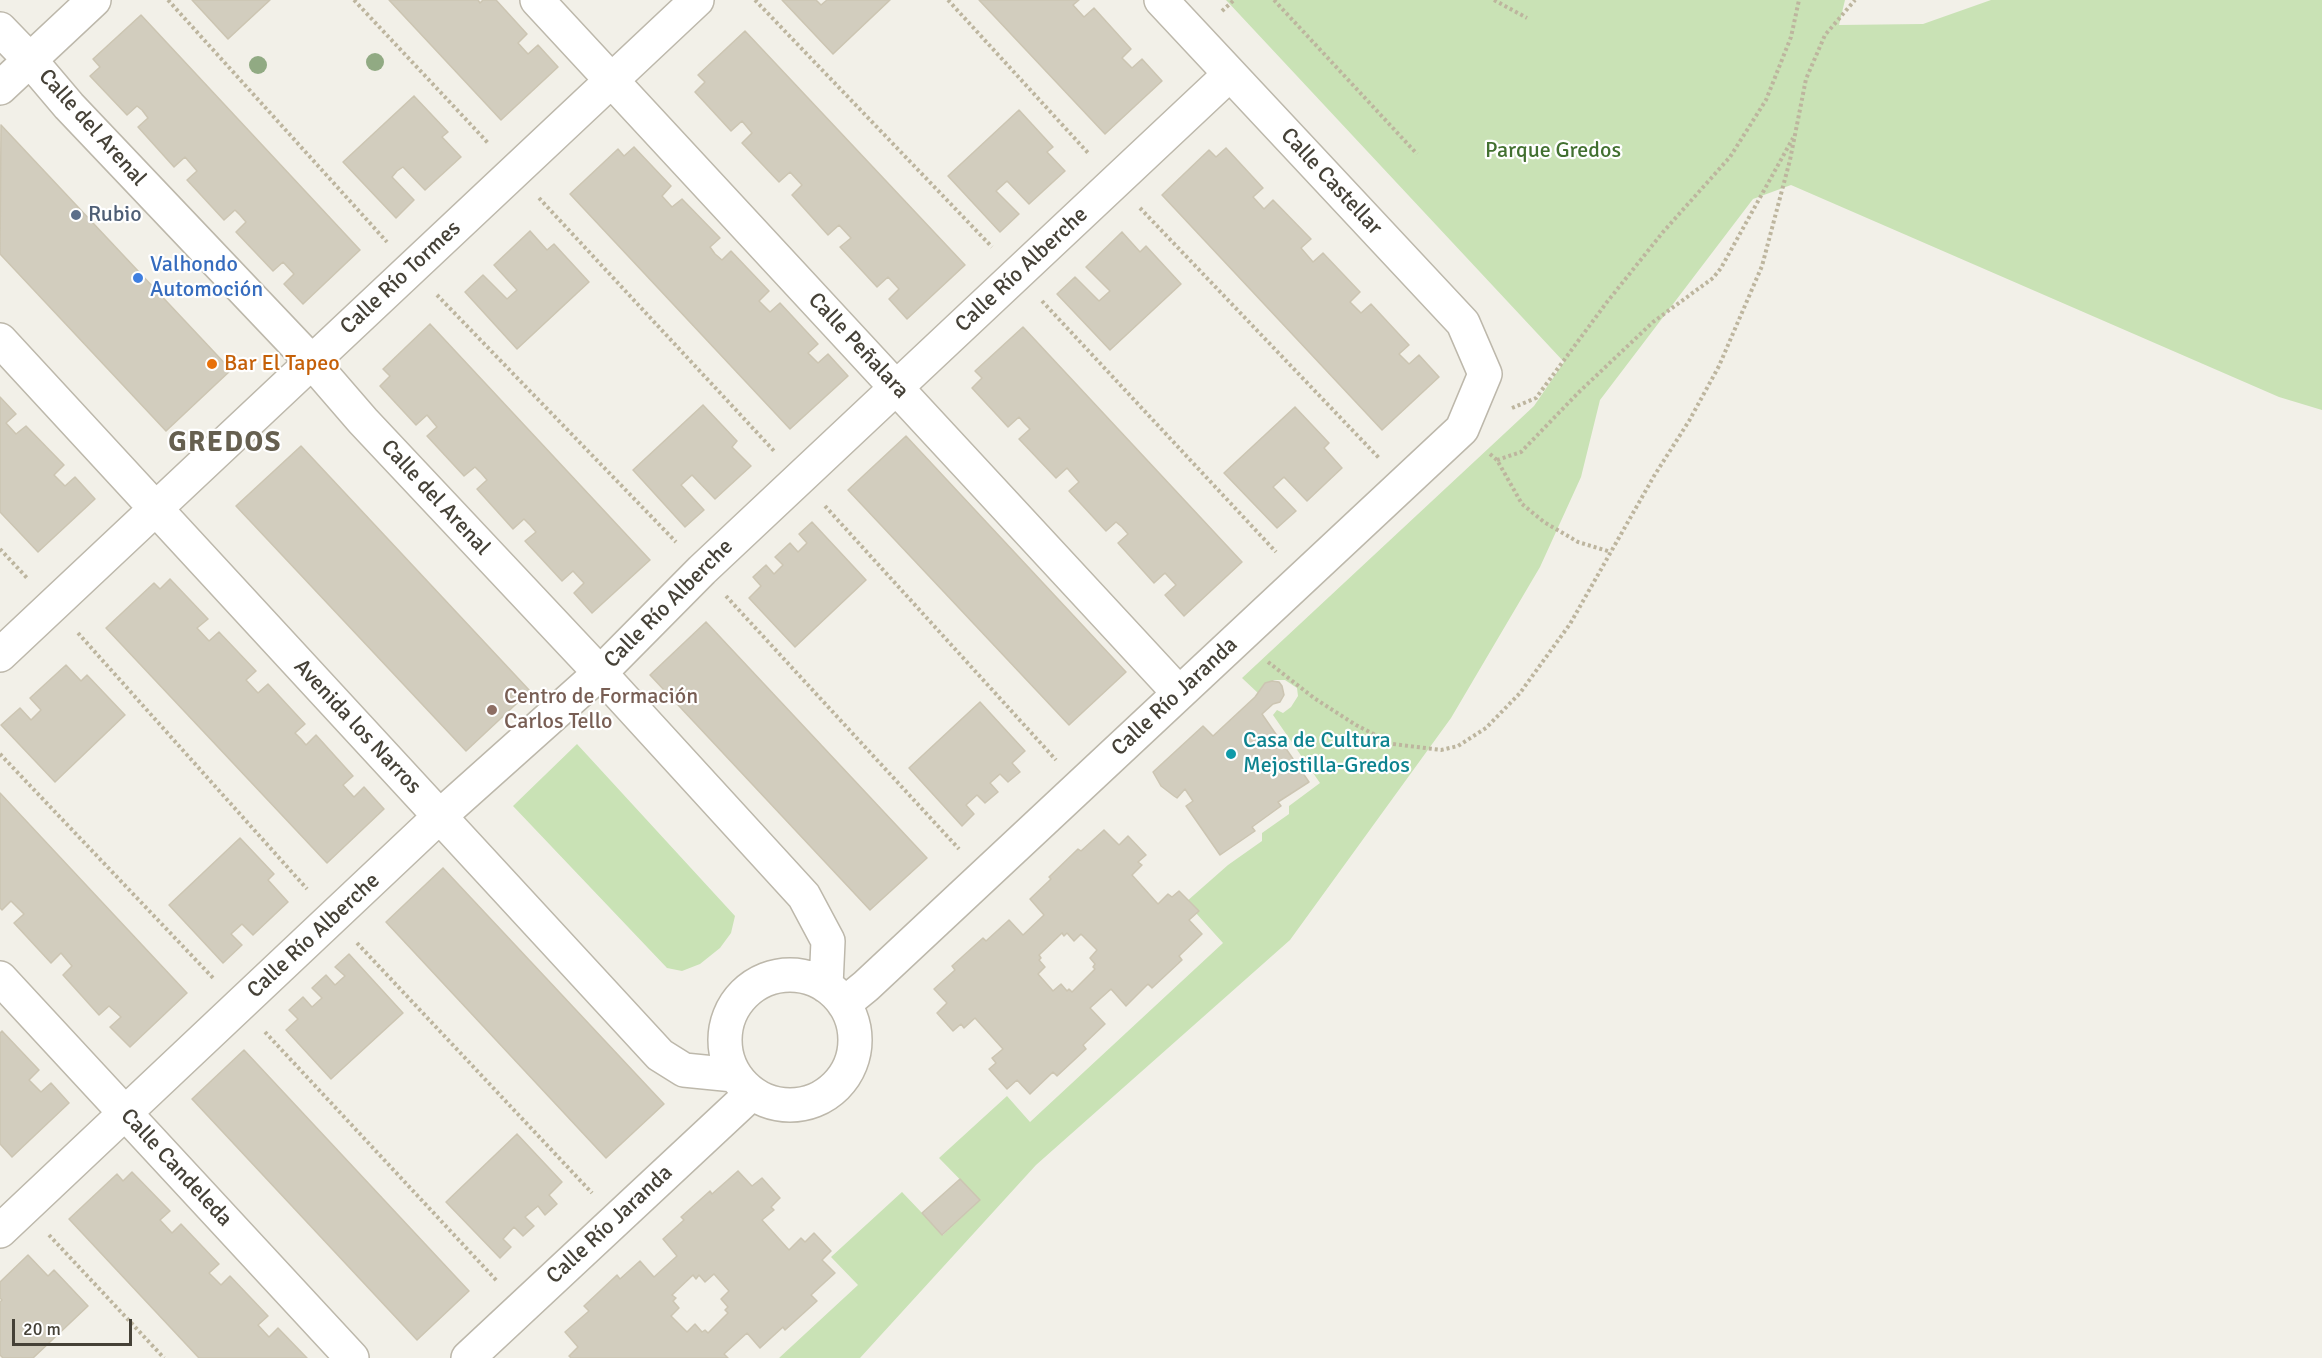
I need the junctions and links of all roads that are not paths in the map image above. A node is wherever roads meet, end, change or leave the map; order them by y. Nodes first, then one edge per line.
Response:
1 (94, 0) edge
2 (537, 0) edge
3 (697, 0) edge
4 (1161, 0) edge
5 (0, 30) edge
6 (30, 60) junction
7 (1230, 74) junction
8 (612, 80) junction
9 (0, 88) edge
10 (0, 340) edge
11 (312, 362) junction
12 (1485, 374) joint
13 (897, 388) junction
14 (155, 509) junction
15 (0, 655) edge
16 (600, 673) junction
17 (1179, 693) junction
18 (440, 816) junction
19 (0, 978) edge
20 (835, 995) junction
21 (743, 1084) junction
22 (125, 1113) junction
23 (0, 1231) edge
24 (352, 1358) edge
25 (468, 1358) edge

1 - 6 street
2 - 8 street, Calle Peñalara
3 - 8 street, Calle Río Tormes
4 - 7 street, Calle Castellar
5 - 6 street, Calle del Arenal
6 - 9 street
6 - 11 street, Calle del Arenal
7 - 12 street, Calle Castellar
7 - 13 street, Calle Río Alberche
8 - 11 street, Calle Río Tormes
8 - 13 street, Calle Peñalara
10 - 14 street, Avenida los Narros
11 - 14 street, Calle Río Tormes
11 - 16 street, Calle del Arenal
12 - 17 street, Calle Río Jaranda
13 - 16 street, Calle Río Alberche
13 - 17 street, Calle Peñalara
14 - 15 street, Calle Río Tormes
14 - 18 street, Avenida los Narros
16 - 18 street, Calle Río Alberche
16 - 20 street, Calle del Arenal
17 - 20 street, Calle Río Jaranda
18 - 21 street, Avenida los Narros
18 - 22 street, Calle Río Alberche
19 - 22 street, Calle Candeleda
20 - 21 street
20 - 21 street
21 - 25 street, Calle Río Jaranda
22 - 23 street, Calle Río Alberche
22 - 24 street, Calle Candeleda

